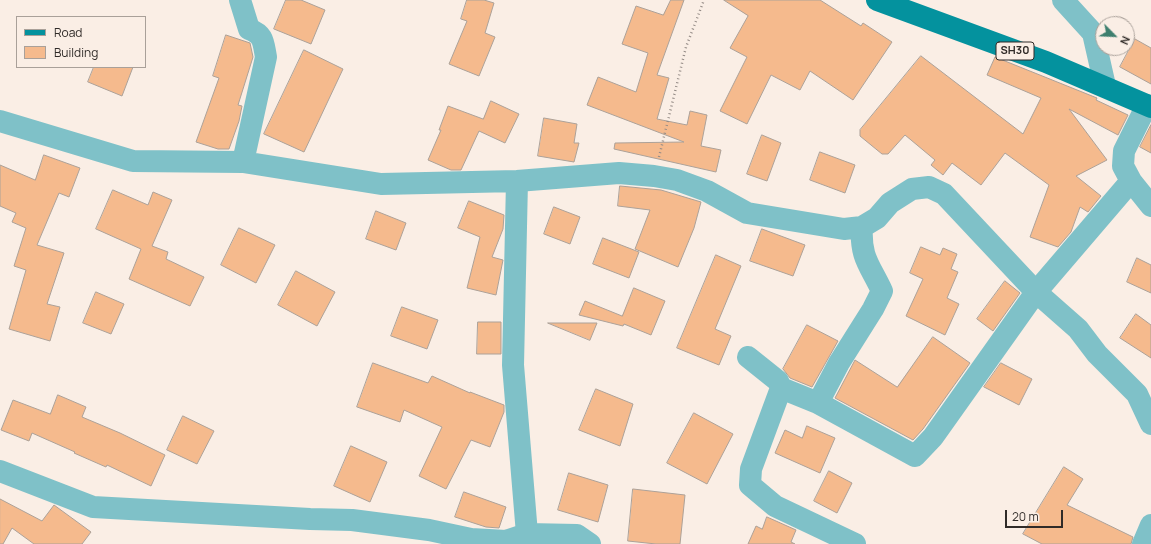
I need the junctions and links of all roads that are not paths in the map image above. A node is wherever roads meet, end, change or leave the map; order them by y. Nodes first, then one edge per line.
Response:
1 (240, 0) edge
2 (877, 0) edge
3 (1063, 0) edge
4 (1105, 86) junction
5 (1149, 106) edge
6 (0, 121) edge
7 (243, 162) junction
8 (517, 181) junction
9 (1131, 182) junction
10 (1151, 206) edge
11 (862, 227) junction
12 (1036, 292) junction
13 (748, 357) dead end
14 (781, 388) junction
15 (818, 403) junction
16 (1151, 424) edge
17 (0, 470) edge
18 (1151, 525) edge
19 (527, 534) junction
20 (590, 544) edge
21 (855, 544) edge
22 (1143, 544) edge

1 - 7 street
2 - 4 main road, SH30
3 - 4 street
4 - 5 main road, SH30
5 - 9 street
6 - 7 street
7 - 8 street
8 - 11 street
8 - 19 street
9 - 10 street
9 - 12 street
11 - 12 street
11 - 15 street
12 - 15 street
12 - 16 street
13 - 14 street
14 - 15 street
14 - 21 street
17 - 19 street
18 - 22 street
19 - 20 street

